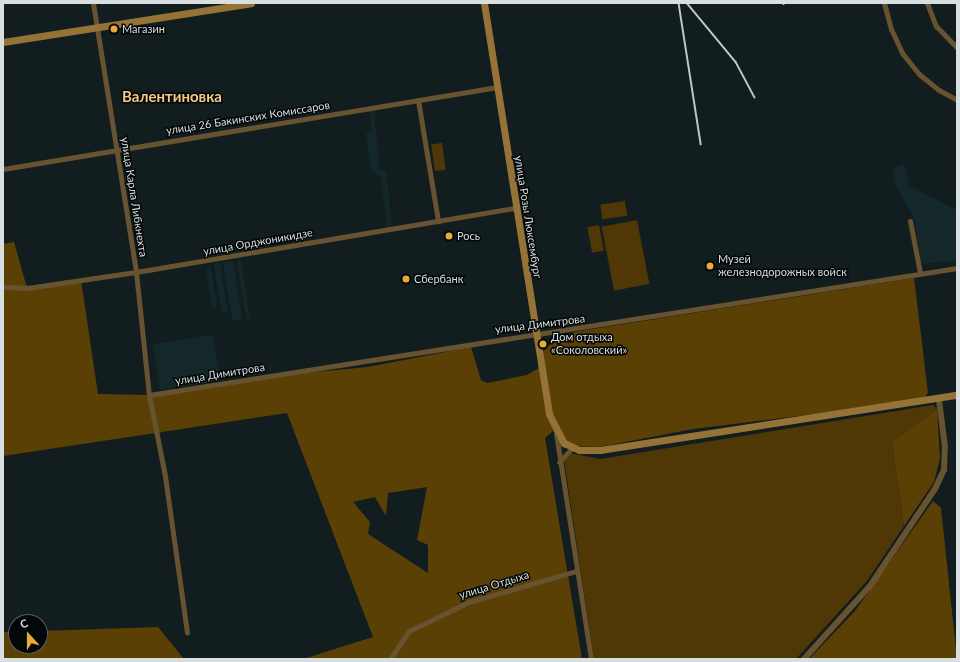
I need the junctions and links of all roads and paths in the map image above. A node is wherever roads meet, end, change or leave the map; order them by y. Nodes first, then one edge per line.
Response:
1 (93, 3) edge
2 (251, 3) edge
3 (484, 3) edge
4 (884, 3) edge
5 (927, 3) edge
6 (96, 27) junction
7 (3, 42) edge
8 (957, 48) edge
9 (497, 87) junction
10 (418, 100) junction
11 (957, 100) edge
12 (116, 150) junction
13 (3, 169) edge
14 (516, 208) junction
15 (438, 221) junction
16 (910, 221) dead end
17 (957, 268) edge
18 (136, 272) junction
19 (920, 273) junction
20 (3, 287) edge
21 (536, 336) junction
22 (149, 395) junction
23 (957, 395) edge
24 (939, 400) junction
25 (556, 433) junction
26 (571, 448) junction
27 (559, 462) junction
28 (576, 571) junction
29 (187, 632) dead end
30 (390, 659) edge
31 (591, 659) edge
32 (804, 659) edge

1 - 6 street, улица Карла Либкнехта
2 - 6 main road
3 - 9 main road, улица Розы Люксембург
4 - 11 street
5 - 8 street
6 - 7 main road
6 - 12 street, улица Карла Либкнехта
9 - 10 street, улица 26 Бакинских Комиссаров
9 - 14 main road, улица Розы Люксембург
10 - 12 street, улица 26 Бакинских Комиссаров
10 - 15 street
12 - 13 street, улица 26 Бакинских Комиссаров
12 - 18 street, улица Карла Либкнехта
14 - 15 street, улица Орджоникидзе
14 - 21 main road, улица Розы Люксембург
15 - 18 street, улица Орджоникидзе
16 - 19 street
17 - 19 street, улица Димитрова
18 - 20 street, улица Орджоникидзе
18 - 22 street, улица Карла Либкнехта
19 - 21 street, улица Димитрова
21 - 22 street, улица Димитрова
21 - 25 main road, улица Розы Люксембург
22 - 29 street, улица Карла Либкнехта
23 - 24 main road
24 - 26 main road
24 - 32 street
25 - 26 main road
25 - 27 street
26 - 27 street
27 - 28 street
28 - 30 street, улица Отдыха
28 - 31 street

